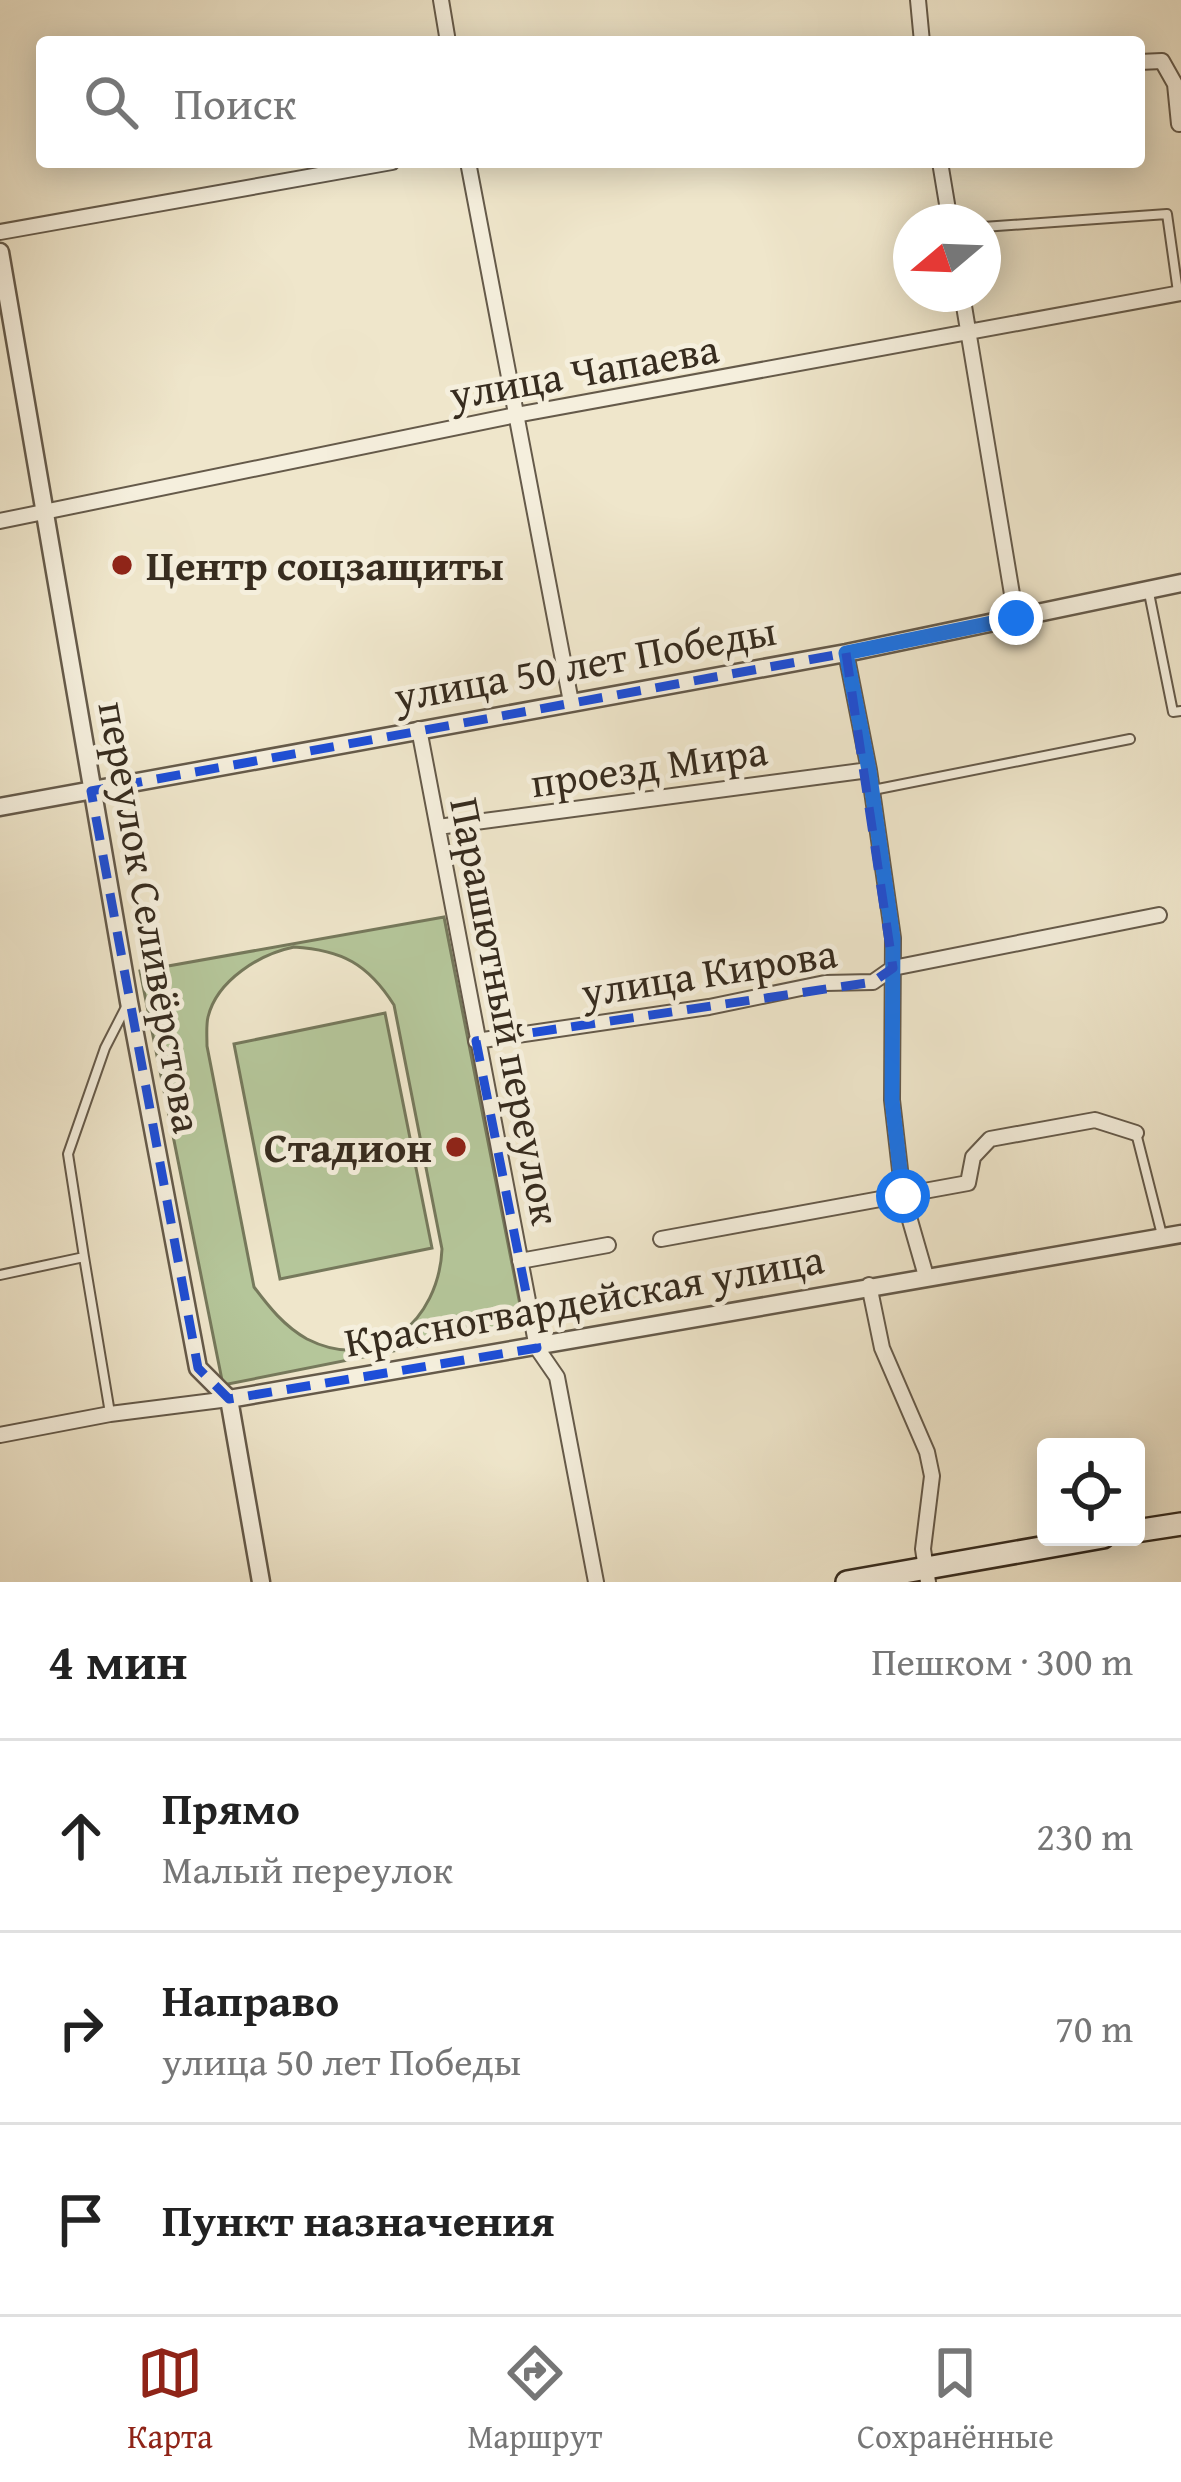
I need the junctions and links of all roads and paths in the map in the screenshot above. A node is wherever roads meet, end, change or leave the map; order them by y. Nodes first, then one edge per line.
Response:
1 (441, 0) edge
2 (918, 0) edge
3 (447, 36) edge
4 (921, 36) edge
5 (1145, 62) edge
6 (1179, 124) edge
7 (358, 168) edge
8 (469, 168) edge
9 (941, 168) edge
10 (947, 204) edge
11 (1001, 226) edge
12 (0, 232) edge
13 (0, 252) edge
14 (1180, 293) edge
15 (965, 312) edge
16 (968, 331) junction
17 (516, 415) junction
18 (44, 514) junction
19 (0, 521) edge
20 (1181, 583) edge
21 (1148, 590) junction
22 (1016, 618) junction
23 (846, 653) junction
24 (571, 702) junction
25 (1181, 711) edge
26 (419, 729) junction
27 (1130, 739) dead end
28 (869, 770) junction
29 (92, 790) junction
30 (872, 790) junction
31 (0, 807) edge
32 (438, 827) junction
33 (1160, 916) dead end
34 (893, 968) junction
35 (128, 1002) junction
36 (476, 1041) junction
37 (1136, 1132) joint
38 (903, 1196) junction
39 (1172, 1235) edge
40 (662, 1240) dead end
41 (608, 1245) dead end
42 (84, 1257) junction
43 (520, 1262) junction
44 (0, 1274) edge
45 (926, 1276) junction
46 (869, 1285) junction
47 (537, 1348) junction
48 (229, 1399) junction
49 (110, 1414) junction
50 (0, 1435) edge
51 (1181, 1524) edge
52 (1145, 1530) edge
53 (1061, 1546) edge
54 (927, 1575) edge
55 (261, 1582) edge
56 (596, 1582) edge
57 (847, 1582) edge

1 - 3 street
2 - 4 street
5 - 6 street
7 - 12 street
8 - 17 street
9 - 10 street
11 - 14 lane
13 - 18 street, переулок Селивёрстова
14 - 16 street, улица Чапаева
15 - 16 street
16 - 17 street, улица Чапаева
16 - 22 street
17 - 18 street, улица Чапаева
17 - 24 street
18 - 19 street, улица Чапаева
18 - 29 street, переулок Селивёрстова
20 - 21 street, улица 50 лет Победы
21 - 22 street, улица 50 лет Победы
21 - 25 lane
22 - 23 street, улица 50 лет Победы
23 - 24 street, улица 50 лет Победы
23 - 28 street
24 - 26 street, улица 50 лет Победы
26 - 29 street, улица 50 лет Победы
26 - 32 street, Парашютный переулок
27 - 30 lane
28 - 30 street
28 - 32 street, проезд Мира
29 - 31 street, улица 50 лет Победы
29 - 35 street, переулок Селивёрстова
30 - 34 street
32 - 36 street, Парашютный переулок
33 - 34 street, улица Кирова
34 - 36 street, улица Кирова
34 - 38 street
35 - 42 lane
35 - 48 street, переулок Селивёрстова
36 - 43 street, Парашютный переулок
37 - 38 street
37 - 39 lane
38 - 40 street
38 - 45 street
39 - 45 street, Красногвардейская улица
41 - 43 street
42 - 44 lane
42 - 49 lane
43 - 47 street, Парашютный переулок
45 - 46 street, Красногвардейская улица
46 - 47 street, Красногвардейская улица
46 - 54 street
47 - 48 street, Красногвардейская улица
47 - 56 street, Парашютный переулок
48 - 49 street, Красногвардейская улица
48 - 55 street, переулок Селивёрстова
49 - 50 street, Красногвардейская улица
51 - 52 main road
53 - 54 main road
54 - 57 main road

